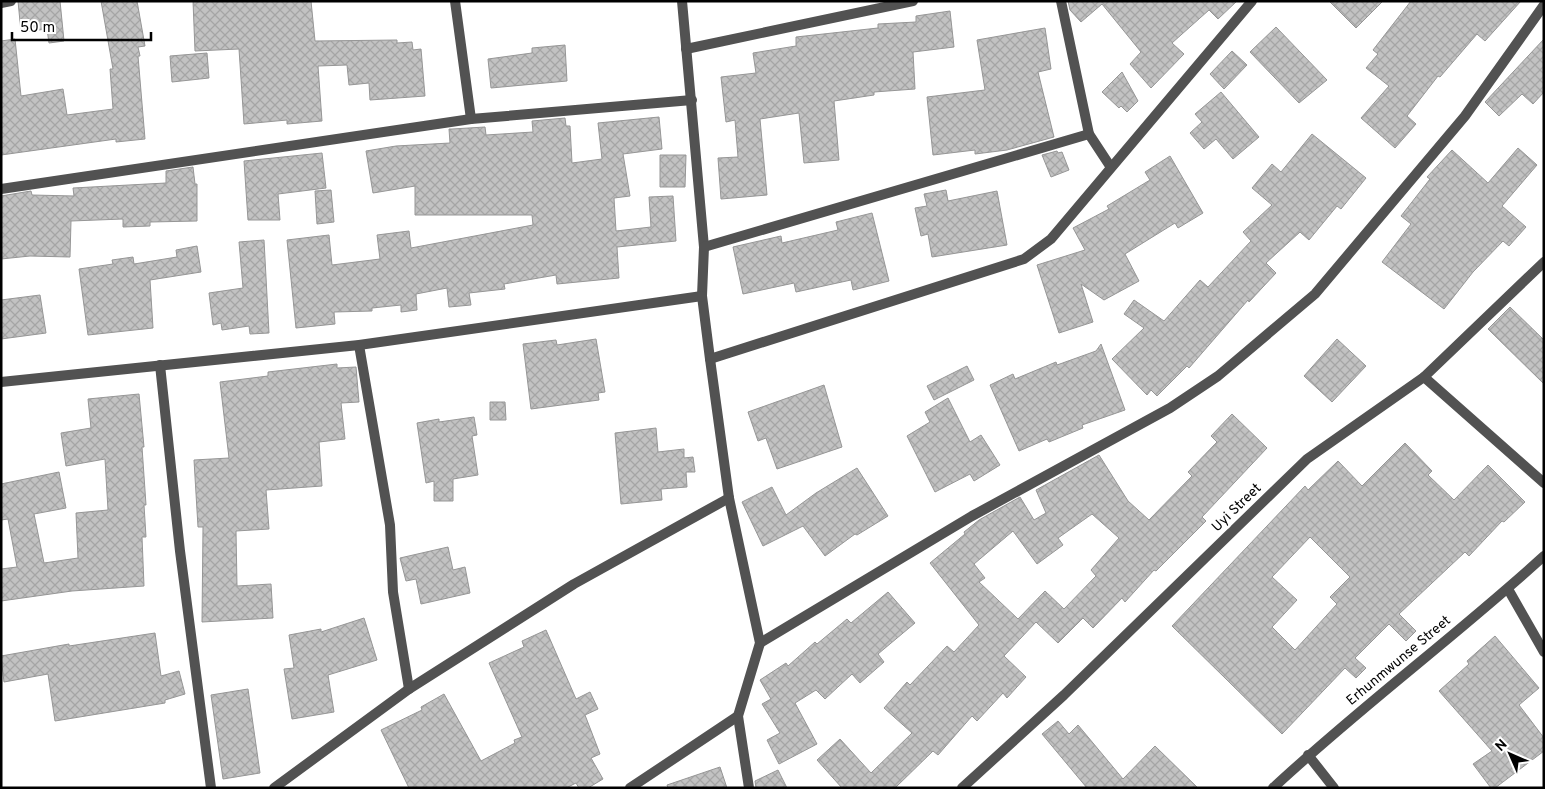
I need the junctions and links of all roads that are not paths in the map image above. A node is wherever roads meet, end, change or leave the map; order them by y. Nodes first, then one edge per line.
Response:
1 (11, 1) edge
2 (455, 1) edge
3 (682, 1) edge
4 (913, 1) edge
5 (1061, 1) edge
6 (1252, 1) edge
7 (1, 3) edge
8 (1544, 5) edge
9 (686, 49) junction
10 (692, 100) junction
11 (471, 119) junction
12 (1089, 134) junction
13 (1110, 166) junction
14 (1, 189) edge
15 (704, 247) junction
16 (1544, 262) edge
17 (702, 296) junction
18 (359, 345) junction
19 (710, 359) junction
20 (160, 365) junction
21 (1424, 377) junction
22 (1, 382) edge
23 (1544, 483) edge
24 (729, 498) junction
25 (1544, 556) edge
26 (1508, 589) junction
27 (760, 643) junction
28 (1544, 652) edge
29 (409, 689) junction
30 (738, 716) junction
31 (1308, 755) junction
32 (211, 788) edge
33 (274, 788) edge
34 (630, 788) edge
35 (749, 788) edge
36 (962, 788) edge
37 (1273, 788) edge
38 (1334, 788) edge

1 - 7 street
2 - 11 street
3 - 9 street
4 - 9 street
5 - 12 street
6 - 13 street
8 - 27 street
9 - 10 street
10 - 11 street
10 - 15 street
11 - 14 street
12 - 13 street
12 - 15 street
13 - 19 street
15 - 17 street
16 - 21 street, Uyi Street
17 - 18 street
17 - 19 street
18 - 20 street
18 - 29 street
19 - 24 street
20 - 22 street
20 - 32 street
21 - 23 street
21 - 36 street, Uyi Street
24 - 27 street
24 - 29 street
25 - 26 street, Erhunmwunse Street
26 - 28 street
26 - 31 street, Erhunmwunse Street
27 - 30 street
29 - 33 street
30 - 34 street
30 - 35 street
31 - 37 street, Erhunmwunse Street
31 - 38 street

